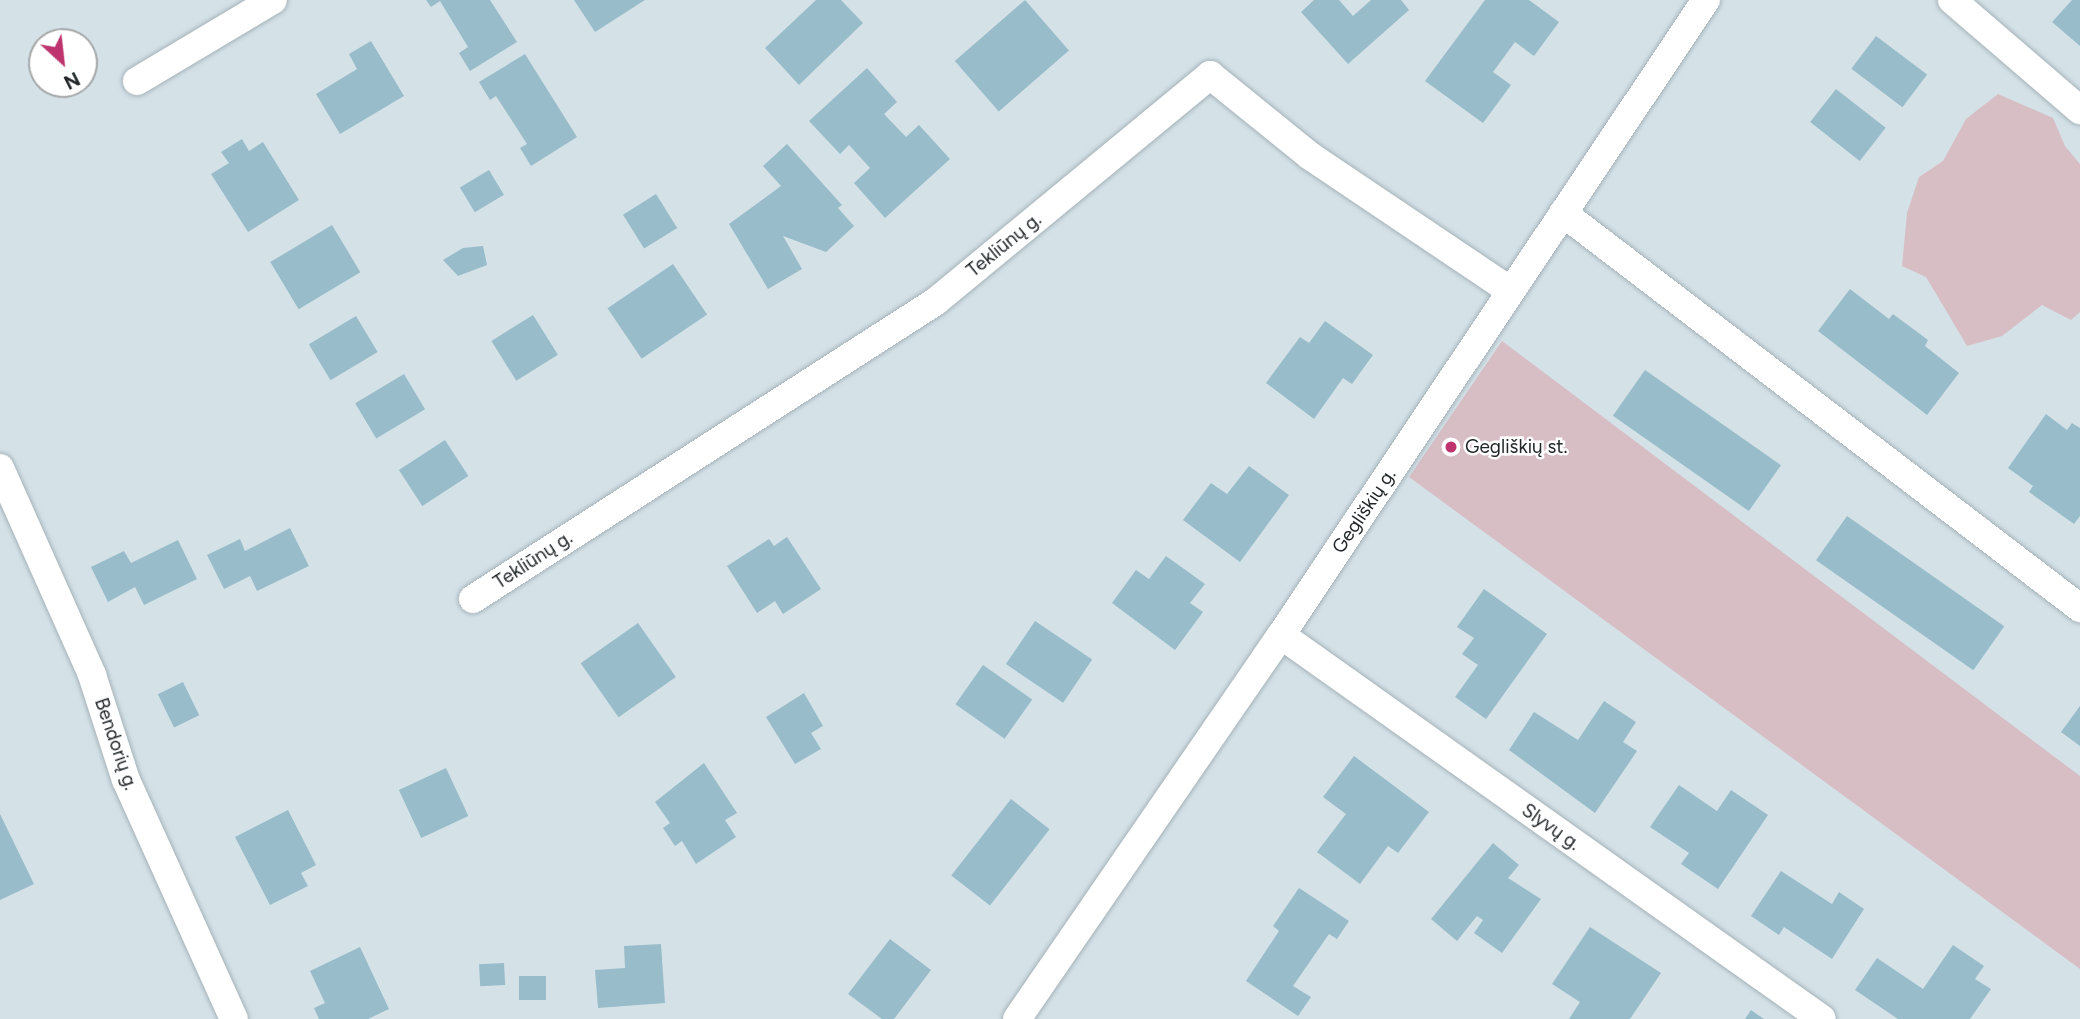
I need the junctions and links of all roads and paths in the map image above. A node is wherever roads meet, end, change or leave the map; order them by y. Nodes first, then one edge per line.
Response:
1 (273, 0) edge
2 (1706, 0) edge
3 (1952, 0) edge
4 (137, 81) dead end
5 (2080, 110) edge
6 (1563, 213) junction
7 (1511, 290) junction
8 (0, 468) edge
9 (473, 598) dead end
10 (2080, 608) edge
11 (1282, 635) junction
12 (234, 1019) edge
13 (1017, 1019) edge
14 (1822, 1019) edge

1 - 4 street
2 - 6 street, Gegliškių g.
3 - 5 street
6 - 7 street, Gegliškių g.
6 - 10 street
7 - 9 street, Tekliūnų g.
7 - 11 street, Gegliškių g.
8 - 12 street, Bendorių g.
11 - 13 street, Gegliškių g.
11 - 14 street, Slyvų g.

